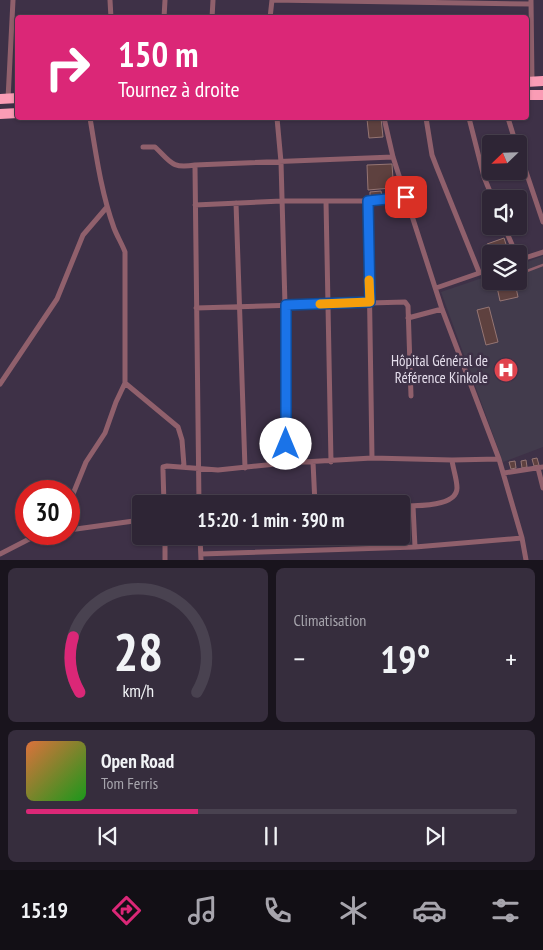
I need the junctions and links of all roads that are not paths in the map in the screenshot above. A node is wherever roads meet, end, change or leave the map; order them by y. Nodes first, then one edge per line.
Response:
1 (13, 0) edge
2 (110, 0) edge
3 (165, 0) edge
4 (213, 0) edge
5 (272, 0) edge
6 (450, 2) edge
7 (497, 2) edge
8 (531, 2) edge
9 (111, 15) edge
10 (164, 15) edge
11 (212, 15) edge
12 (270, 15) edge
13 (529, 47) edge
14 (534, 82) edge
15 (529, 95) edge
16 (543, 95) edge
17 (9, 99) edge
18 (15, 113) edge
19 (0, 114) edge
20 (90, 120) edge
21 (277, 120) edge
22 (384, 120) edge
23 (426, 120) edge
24 (470, 120) edge
25 (509, 120) edge
26 (513, 135) edge
27 (143, 146) dead end
28 (393, 158) junction
29 (281, 162) junction
30 (195, 164) junction
31 (528, 178) edge
32 (489, 190) edge
33 (406, 197) junction
34 (326, 200) junction
35 (282, 201) junction
36 (368, 201) junction
37 (236, 204) junction
38 (195, 205) junction
39 (107, 207) junction
40 (543, 222) edge
41 (543, 252) edge
42 (527, 257) edge
43 (543, 265) edge
44 (482, 271) edge
45 (527, 271) edge
46 (479, 272) junction
47 (436, 288) junction
48 (370, 302) junction
49 (328, 304) junction
50 (286, 305) junction
51 (240, 307) junction
52 (196, 308) junction
53 (442, 309) junction
54 (408, 318) junction
55 (125, 383) junction
56 (0, 384) edge
57 (411, 396) dead end
58 (372, 458) junction
59 (499, 459) junction
60 (452, 460) junction
61 (314, 462) junction
62 (331, 462) junction
63 (286, 464) junction
64 (184, 466) junction
65 (540, 467) edge
66 (245, 468) junction
67 (199, 469) junction
68 (504, 472) junction
69 (79, 480) edge
70 (543, 488) edge
71 (164, 495) edge
72 (199, 495) edge
73 (315, 495) edge
74 (413, 506) joint
75 (132, 521) edge
76 (80, 528) edge
77 (522, 538) junction
78 (17, 545) edge
79 (165, 545) edge
80 (414, 547) junction
81 (0, 554) edge
82 (201, 557) edge
83 (166, 560) edge
84 (526, 560) edge

1 - 17 street
2 - 9 street
3 - 10 street
4 - 11 street
5 - 6 street
5 - 12 street
6 - 7 street
7 - 8 street
8 - 13 street
13 - 14 street
15 - 16 highway
18 - 19 highway
20 - 39 street
21 - 29 street
22 - 28 street
23 - 46 street
24 - 32 street
25 - 26 street
27 - 30 street
28 - 29 street
28 - 33 street
29 - 30 street
29 - 35 street
30 - 38 street
31 - 40 street
33 - 36 street
33 - 47 street
34 - 35 street
34 - 36 street
34 - 49 street
35 - 37 street
35 - 50 street
36 - 48 street
37 - 38 street
37 - 51 street
38 - 52 street
39 - 55 street
39 - 56 street
41 - 42 street
43 - 45 lane
44 - 46 street
46 - 47 street
47 - 53 street
48 - 49 street
48 - 54 street
48 - 58 street
49 - 50 street
49 - 62 street
50 - 51 street
50 - 63 street
51 - 52 street
51 - 66 street
52 - 67 street
53 - 54 street
53 - 59 street
54 - 57 street
55 - 64 street
55 - 69 street
58 - 60 street
58 - 62 street
59 - 60 street
59 - 68 street
60 - 74 street
61 - 62 street
61 - 63 street
61 - 73 street
63 - 66 street
64 - 67 street
64 - 71 street
65 - 68 street
65 - 70 street
66 - 67 street
67 - 72 street
68 - 77 street
74 - 80 street
75 - 76 street
77 - 80 street
77 - 84 street
78 - 81 street
79 - 83 street
80 - 82 street

